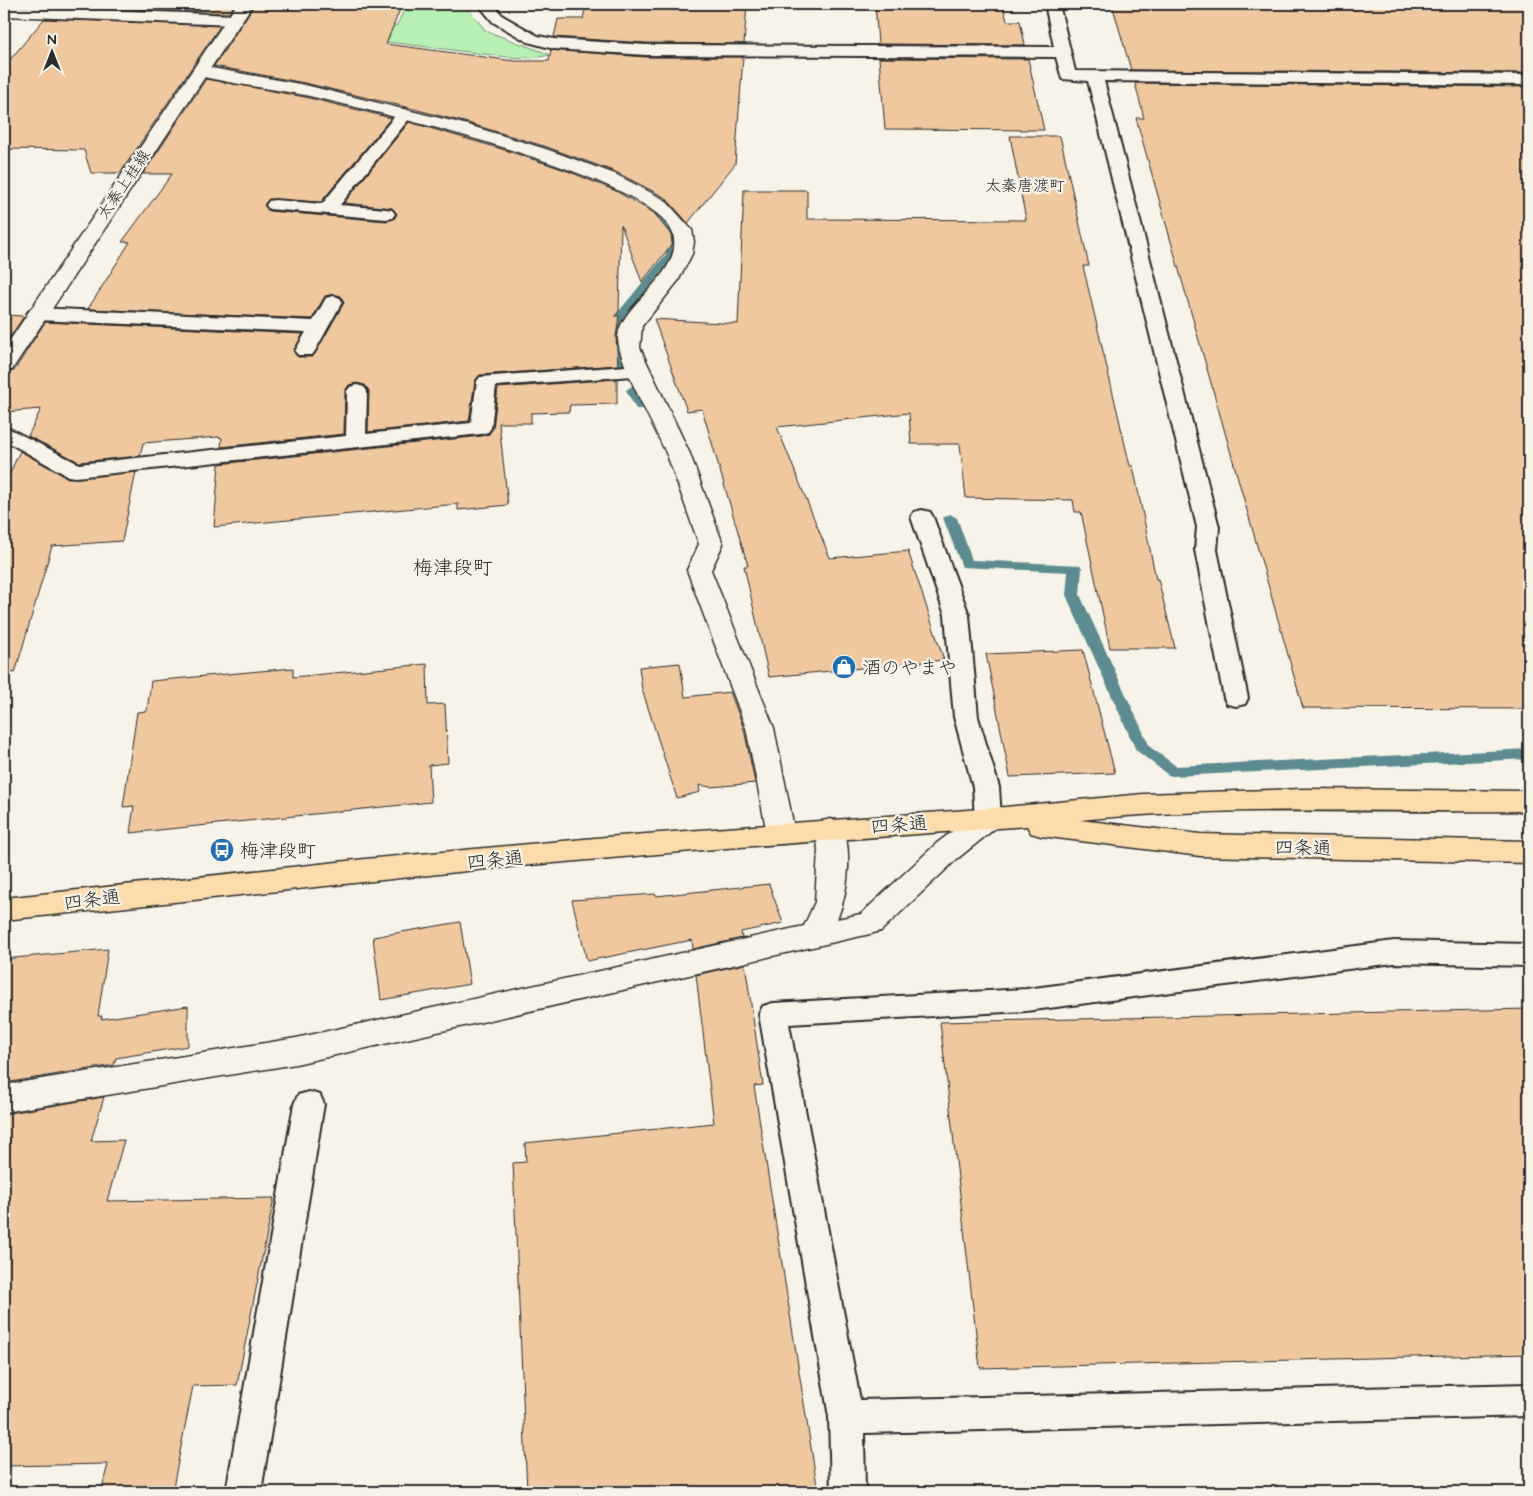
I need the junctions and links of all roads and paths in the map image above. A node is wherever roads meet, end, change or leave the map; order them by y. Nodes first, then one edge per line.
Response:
1 (245, 4) edge
2 (485, 4) edge
3 (1052, 4) edge
4 (4, 11) edge
5 (234, 20) junction
6 (1062, 52) junction
7 (201, 71) junction
8 (1095, 76) junction
9 (1529, 80) edge
10 (405, 114) junction
11 (274, 206) dead end
12 (327, 209) junction
13 (386, 214) dead end
14 (333, 302) dead end
15 (37, 314) junction
16 (318, 327) junction
17 (305, 351) dead end
18 (4, 365) edge
19 (640, 371) junction
20 (357, 391) dead end
21 (4, 432) edge
22 (356, 440) junction
23 (922, 517) dead end
24 (1236, 698) dead end
25 (1529, 801) edge
26 (988, 819) junction
27 (830, 829) junction
28 (781, 833) junction
29 (1529, 852) edge
30 (4, 909) edge
31 (814, 936) junction
32 (1529, 955) edge
33 (4, 1099) edge
34 (309, 1104) dead end
35 (1529, 1400) edge
36 (846, 1416) junction
37 (243, 1492) edge
38 (848, 1492) edge

1 - 5 street, 太秦上桂線
2 - 6 lane
3 - 6 lane
4 - 5 street
5 - 7 street, 太秦上桂線
6 - 8 lane
7 - 10 street
7 - 15 street, 太秦上桂線
8 - 9 lane
8 - 24 lane
10 - 12 lane
10 - 19 street
11 - 12 lane
12 - 13 lane
14 - 16 lane
15 - 16 lane
15 - 18 street, 太秦上桂線
16 - 17 lane
19 - 22 lane
19 - 28 street
20 - 22 lane
21 - 22 lane
23 - 26 lane
25 - 26 main road, 四条通
26 - 27 main road, 四条通
26 - 29 main road, 四条通
26 - 31 street
27 - 28 main road, 四条通
27 - 31 street
28 - 30 main road, 四条通
31 - 33 street
32 - 36 lane
34 - 37 lane
35 - 36 lane
36 - 38 lane

